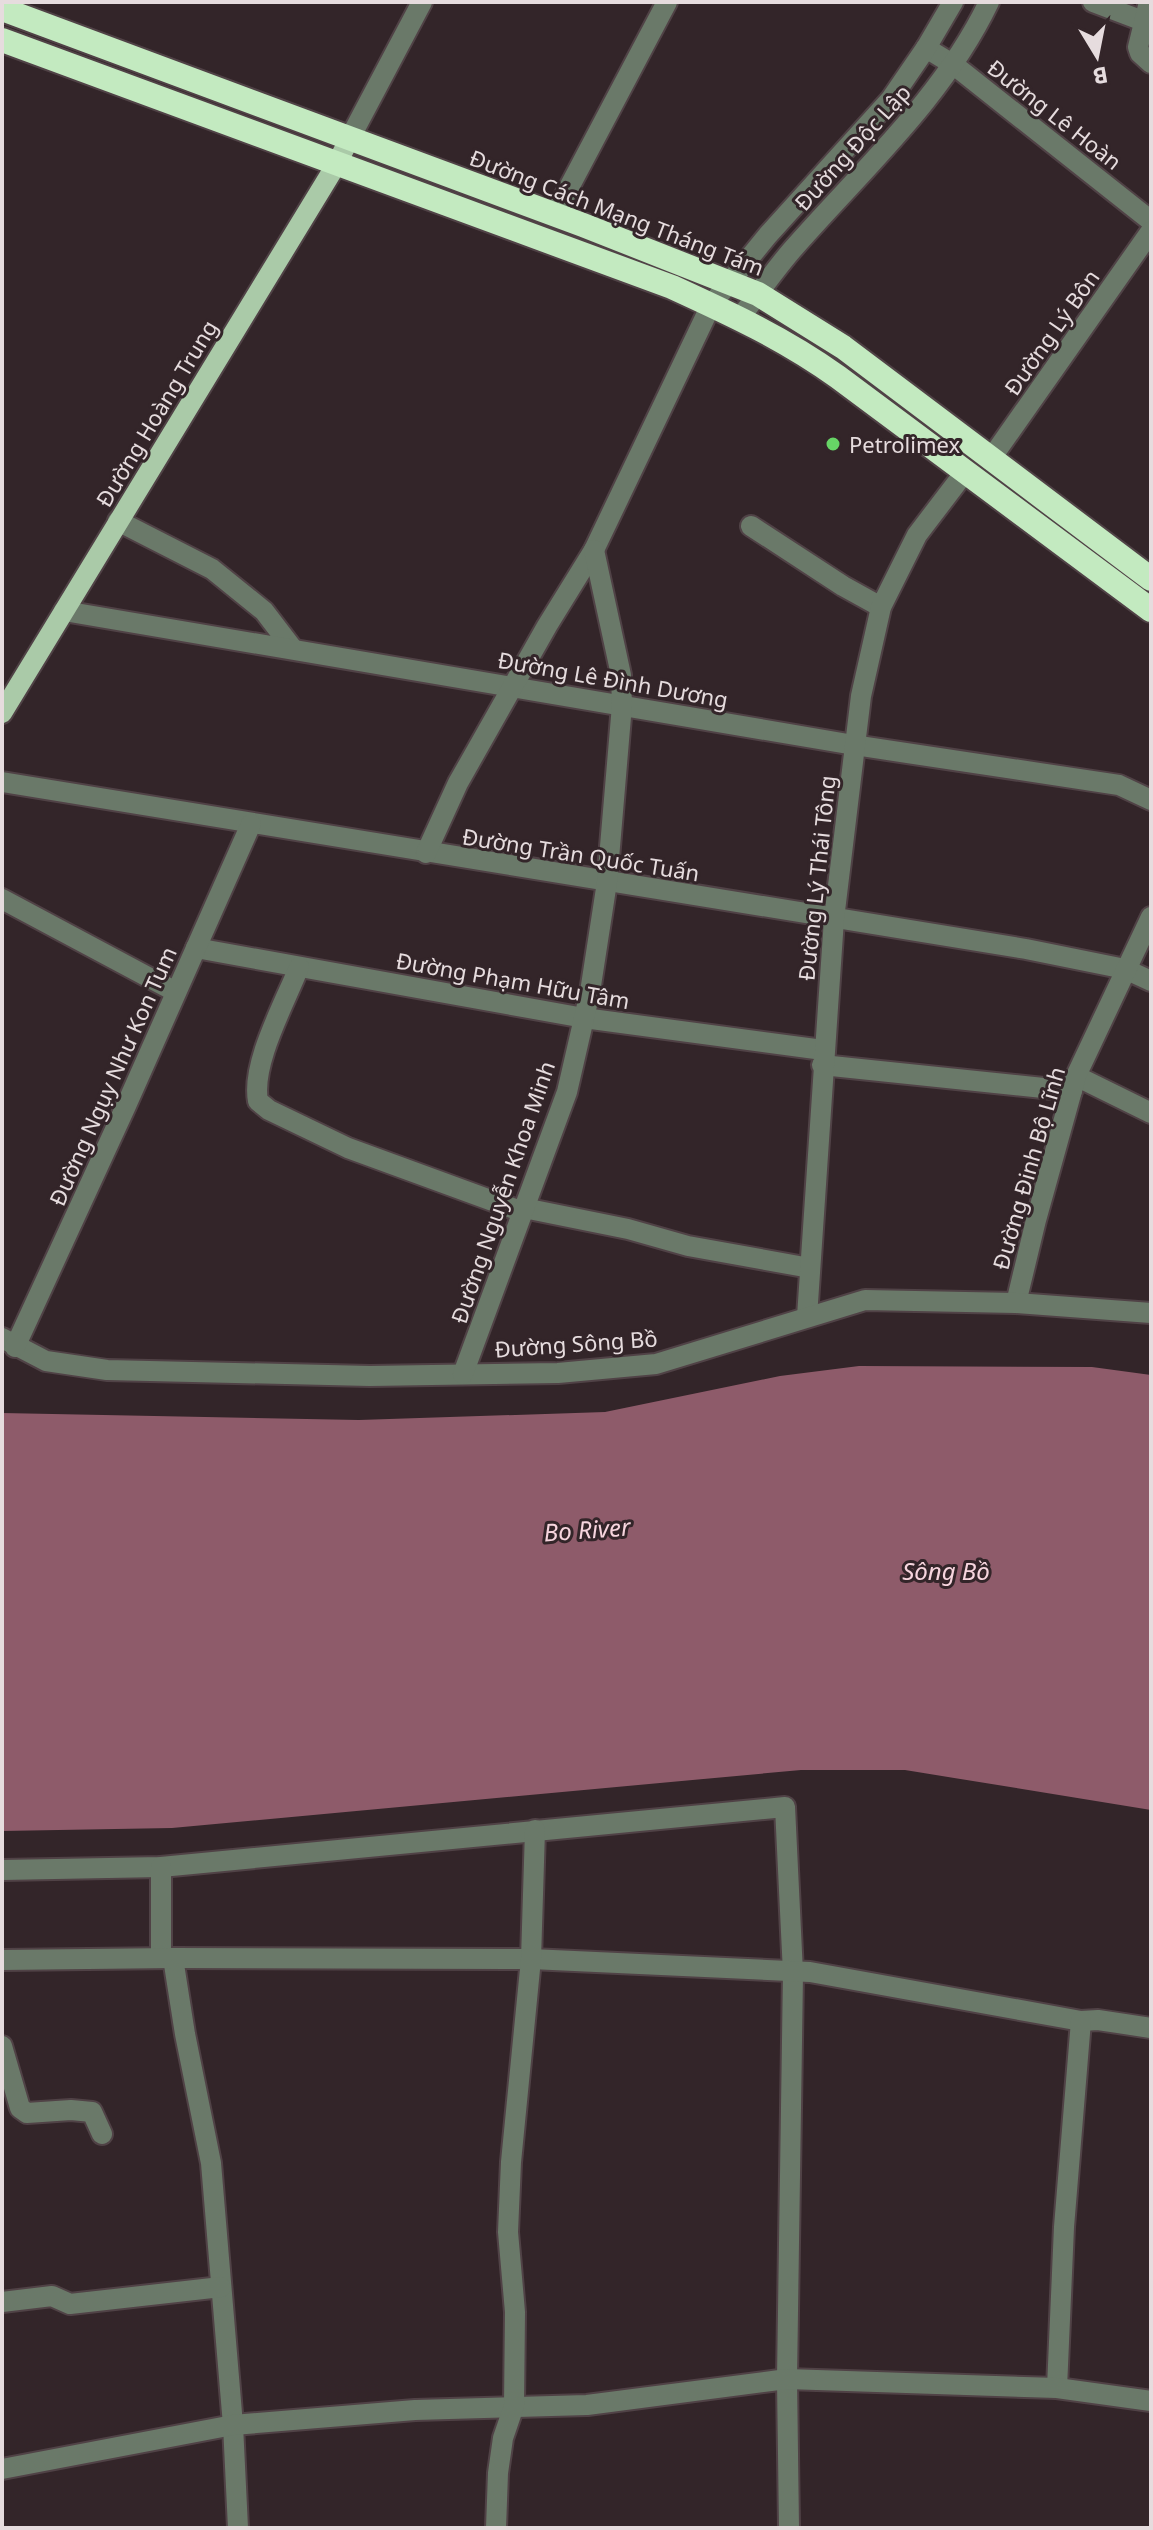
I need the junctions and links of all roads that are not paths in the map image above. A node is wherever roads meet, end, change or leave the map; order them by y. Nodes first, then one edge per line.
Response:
1 (422, 2) edge
2 (667, 2) edge
3 (953, 2) edge
4 (989, 2) edge
5 (1093, 2) edge
6 (2, 9) edge
7 (1146, 11) edge
8 (2, 40) edge
9 (926, 48) junction
10 (1151, 63) edge
11 (954, 65) junction
12 (350, 138) junction
13 (336, 165) junction
14 (555, 214) junction
15 (1151, 221) edge
16 (1151, 231) edge
17 (731, 283) junction
18 (758, 294) junction
19 (711, 305) junction
20 (740, 318) junction
21 (990, 460) junction
22 (965, 472) junction
23 (118, 521) junction
24 (751, 526) dead end
25 (594, 550) junction
26 (1151, 579) edge
27 (881, 607) junction
28 (1151, 610) edge
29 (64, 611) junction
30 (293, 649) junction
31 (513, 686) junction
32 (622, 705) junction
33 (2, 713) edge
34 (854, 745) junction
35 (2, 782) edge
36 (1151, 800) edge
37 (251, 824) junction
38 (426, 853) junction
39 (607, 882) junction
40 (2, 899) edge
41 (1151, 917) edge
42 (834, 919) junction
43 (196, 948) junction
44 (299, 967) junction
45 (1125, 969) junction
46 (1151, 981) edge
47 (176, 992) junction
48 (584, 1018) junction
49 (822, 1058) junction
50 (1074, 1084) junction
51 (1151, 1113) edge
52 (524, 1210) junction
53 (810, 1268) junction
54 (1016, 1303) junction
55 (1151, 1313) edge
56 (807, 1317) junction
57 (8, 1342) edge
58 (463, 1374) junction
59 (535, 1830) junction
60 (161, 1867) junction
61 (2, 1870) edge
62 (167, 1958) junction
63 (531, 1959) junction
64 (2, 1960) edge
65 (793, 1973) junction
66 (1081, 2021) junction
67 (1151, 2028) edge
68 (2, 2046) edge
69 (102, 2134) dead end
70 (221, 2287) junction
71 (2, 2302) edge
72 (787, 2379) junction
73 (1057, 2388) junction
74 (1151, 2401) edge
75 (514, 2406) junction
76 (233, 2425) junction
77 (2, 2469) edge
78 (238, 2528) edge
79 (496, 2528) edge
80 (789, 2528) edge

1 - 12 street
2 - 14 street
3 - 9 street, Đường Độc Lập
4 - 11 street, Đường Độc Lập
5 - 7 street
6 - 12 highway, Đường Cách Mạng Tháng Tám
7 - 10 street
8 - 13 highway
9 - 11 street, Đường Lê Hoàn
9 - 17 street, Đường Độc Lập
11 - 15 street, Đường Lê Hoàn
11 - 18 street, Đường Độc Lập
12 - 13 main road, Đường Hoàng Trung
12 - 14 highway, Đường Cách Mạng Tháng Tám
13 - 19 highway
13 - 23 main road, Đường Hoàng Trung
14 - 17 highway, Đường Cách Mạng Tháng Tám
16 - 21 street, Đường Lý Bôn
17 - 18 highway, Đường Cách Mạng Tháng Tám
17 - 19 street, Đường Độc Lập
18 - 20 street, Đường Độc Lập
18 - 21 highway, Đường Cách Mạng Tháng Tám
19 - 20 highway
19 - 25 street, Đường Độc Lập
20 - 22 highway
21 - 26 highway, Đường Cách Mạng Tháng Tám
22 - 27 street, Đường Lý Thái Tông
22 - 28 highway
23 - 29 main road, Đường Hoàng Trung
23 - 30 street
24 - 27 street
25 - 31 street, Đường Độc Lập
25 - 32 street, Đường Nguyễn Khoa Minh
27 - 34 street, Đường Lý Thái Tông
29 - 30 street, Đường Lê Đình Dương
29 - 33 main road, Đường Hoàng Trung
30 - 31 street, Đường Lê Đình Dương
31 - 32 street, Đường Lê Đình Dương
31 - 38 street, Đường Độc Lập
32 - 34 street, Đường Lê Đình Dương
32 - 39 street, Đường Nguyễn Khoa Minh
34 - 36 street, Đường Lê Đình Dương
34 - 42 street, Đường Lý Thái Tông
35 - 37 street, Đường Trần Quốc Tuấn
37 - 38 street, Đường Trần Quốc Tuấn
37 - 43 street, Đường Ngụy Như Kon Tum
38 - 39 street, Đường Trần Quốc Tuấn
39 - 42 street, Đường Trần Quốc Tuấn
39 - 48 street, Đường Nguyễn Khoa Minh
40 - 47 street
41 - 45 street, Đường Đinh Bộ Lĩnh
42 - 45 street, Đường Trần Quốc Tuấn
42 - 49 street, Đường Lý Thái Tông
43 - 44 street, Đường Phạm Hữu Tâm
43 - 47 street, Đường Ngụy Như Kon Tum
44 - 48 street, Đường Phạm Hữu Tâm
44 - 52 street
45 - 46 street, Đường Trần Quốc Tuấn
45 - 50 street, Đường Đinh Bộ Lĩnh
47 - 57 street, Đường Ngụy Như Kon Tum
48 - 49 street, Đường Phạm Hữu Tâm
48 - 52 street, Đường Nguyễn Khoa Minh
49 - 50 street, Đường Phạm Hữu Tâm
49 - 53 street, Đường Lý Thái Tông
50 - 51 street
50 - 54 street, Đường Đinh Bộ Lĩnh
52 - 53 street
52 - 58 street, Đường Nguyễn Khoa Minh
53 - 56 street, Đường Lý Thái Tông
54 - 55 street, Đường Sông Bồ
54 - 56 street, Đường Sông Bồ
56 - 58 street, Đường Sông Bồ
57 - 58 street, Đường Sông Bồ
59 - 60 street
59 - 63 street
59 - 65 street
60 - 61 street
60 - 62 street
62 - 63 street
62 - 64 street
62 - 70 street
63 - 65 street
63 - 75 street
65 - 66 street
65 - 72 street
66 - 67 street
66 - 73 street
68 - 69 street
70 - 71 street
70 - 76 street
72 - 73 street
72 - 75 street
72 - 80 street
73 - 74 street
75 - 76 street
75 - 79 street
76 - 77 street
76 - 78 street

